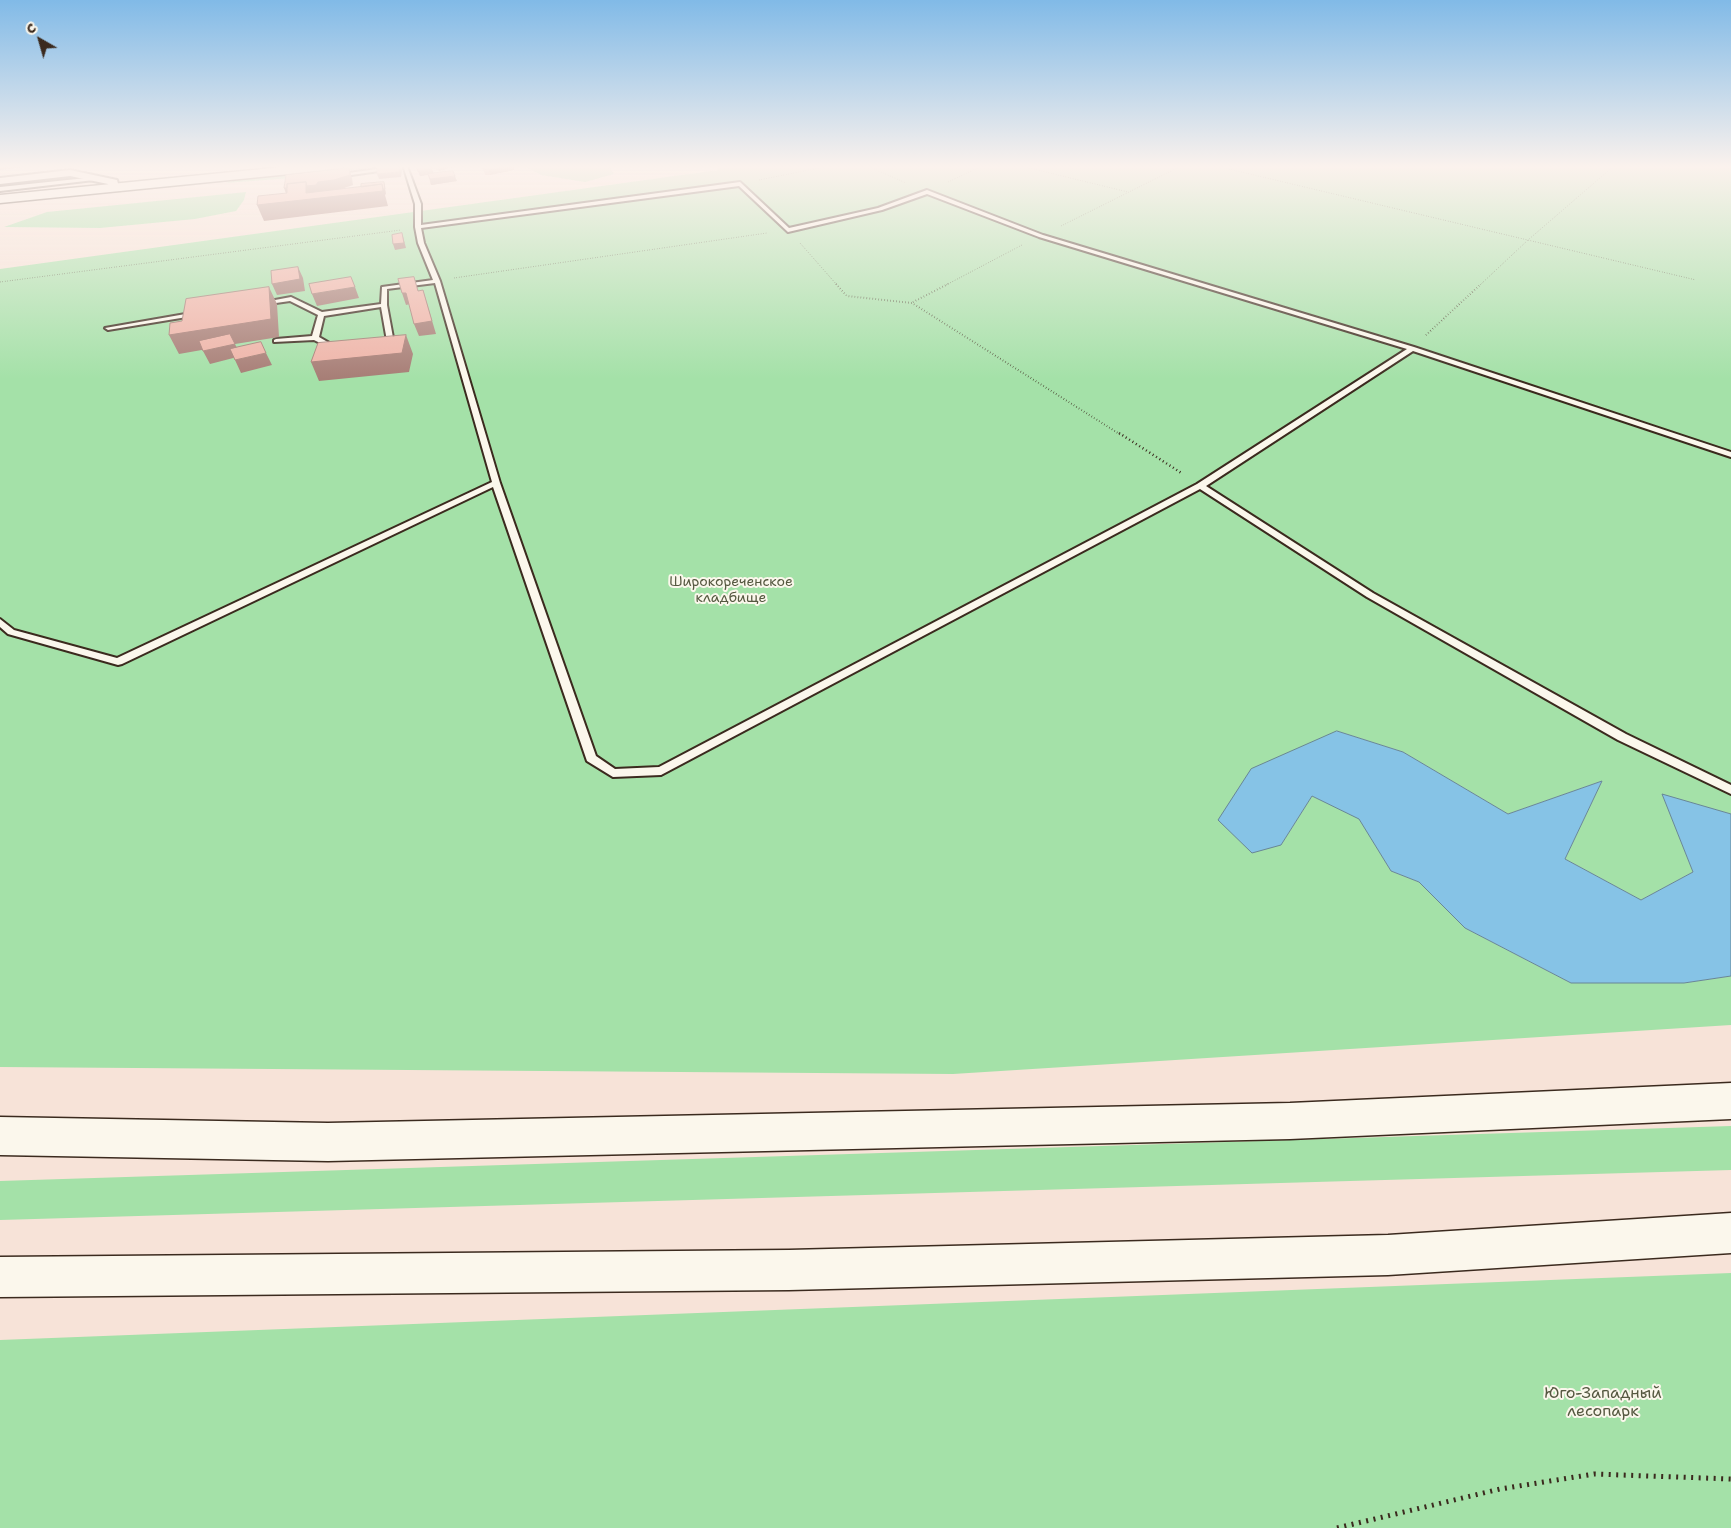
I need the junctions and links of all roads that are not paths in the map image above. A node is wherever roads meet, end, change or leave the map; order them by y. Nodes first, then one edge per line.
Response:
1 (420, 236) edge
2 (1042, 236) edge
3 (436, 281) junction
4 (252, 305) edge
5 (384, 305) junction
6 (204, 313) edge
7 (321, 314) junction
8 (108, 328) dead end
9 (315, 338) junction
10 (276, 341) dead end
11 (373, 345) edge
12 (1412, 348) junction
13 (346, 349) edge
14 (1731, 455) edge
15 (496, 483) junction
16 (1200, 486) junction
17 (0, 622) edge
18 (1731, 790) edge
19 (1731, 1101) edge
20 (0, 1136) edge
21 (1731, 1233) edge
22 (0, 1277) edge

1 - 3 lane
2 - 12 lane
3 - 5 lane
3 - 15 lane
4 - 7 lane
5 - 7 lane
5 - 11 lane
6 - 8 lane
7 - 9 lane
9 - 10 lane
9 - 13 lane
12 - 14 lane
12 - 16 lane
15 - 16 lane
15 - 17 lane
16 - 18 lane
19 - 20 main road
21 - 22 main road

